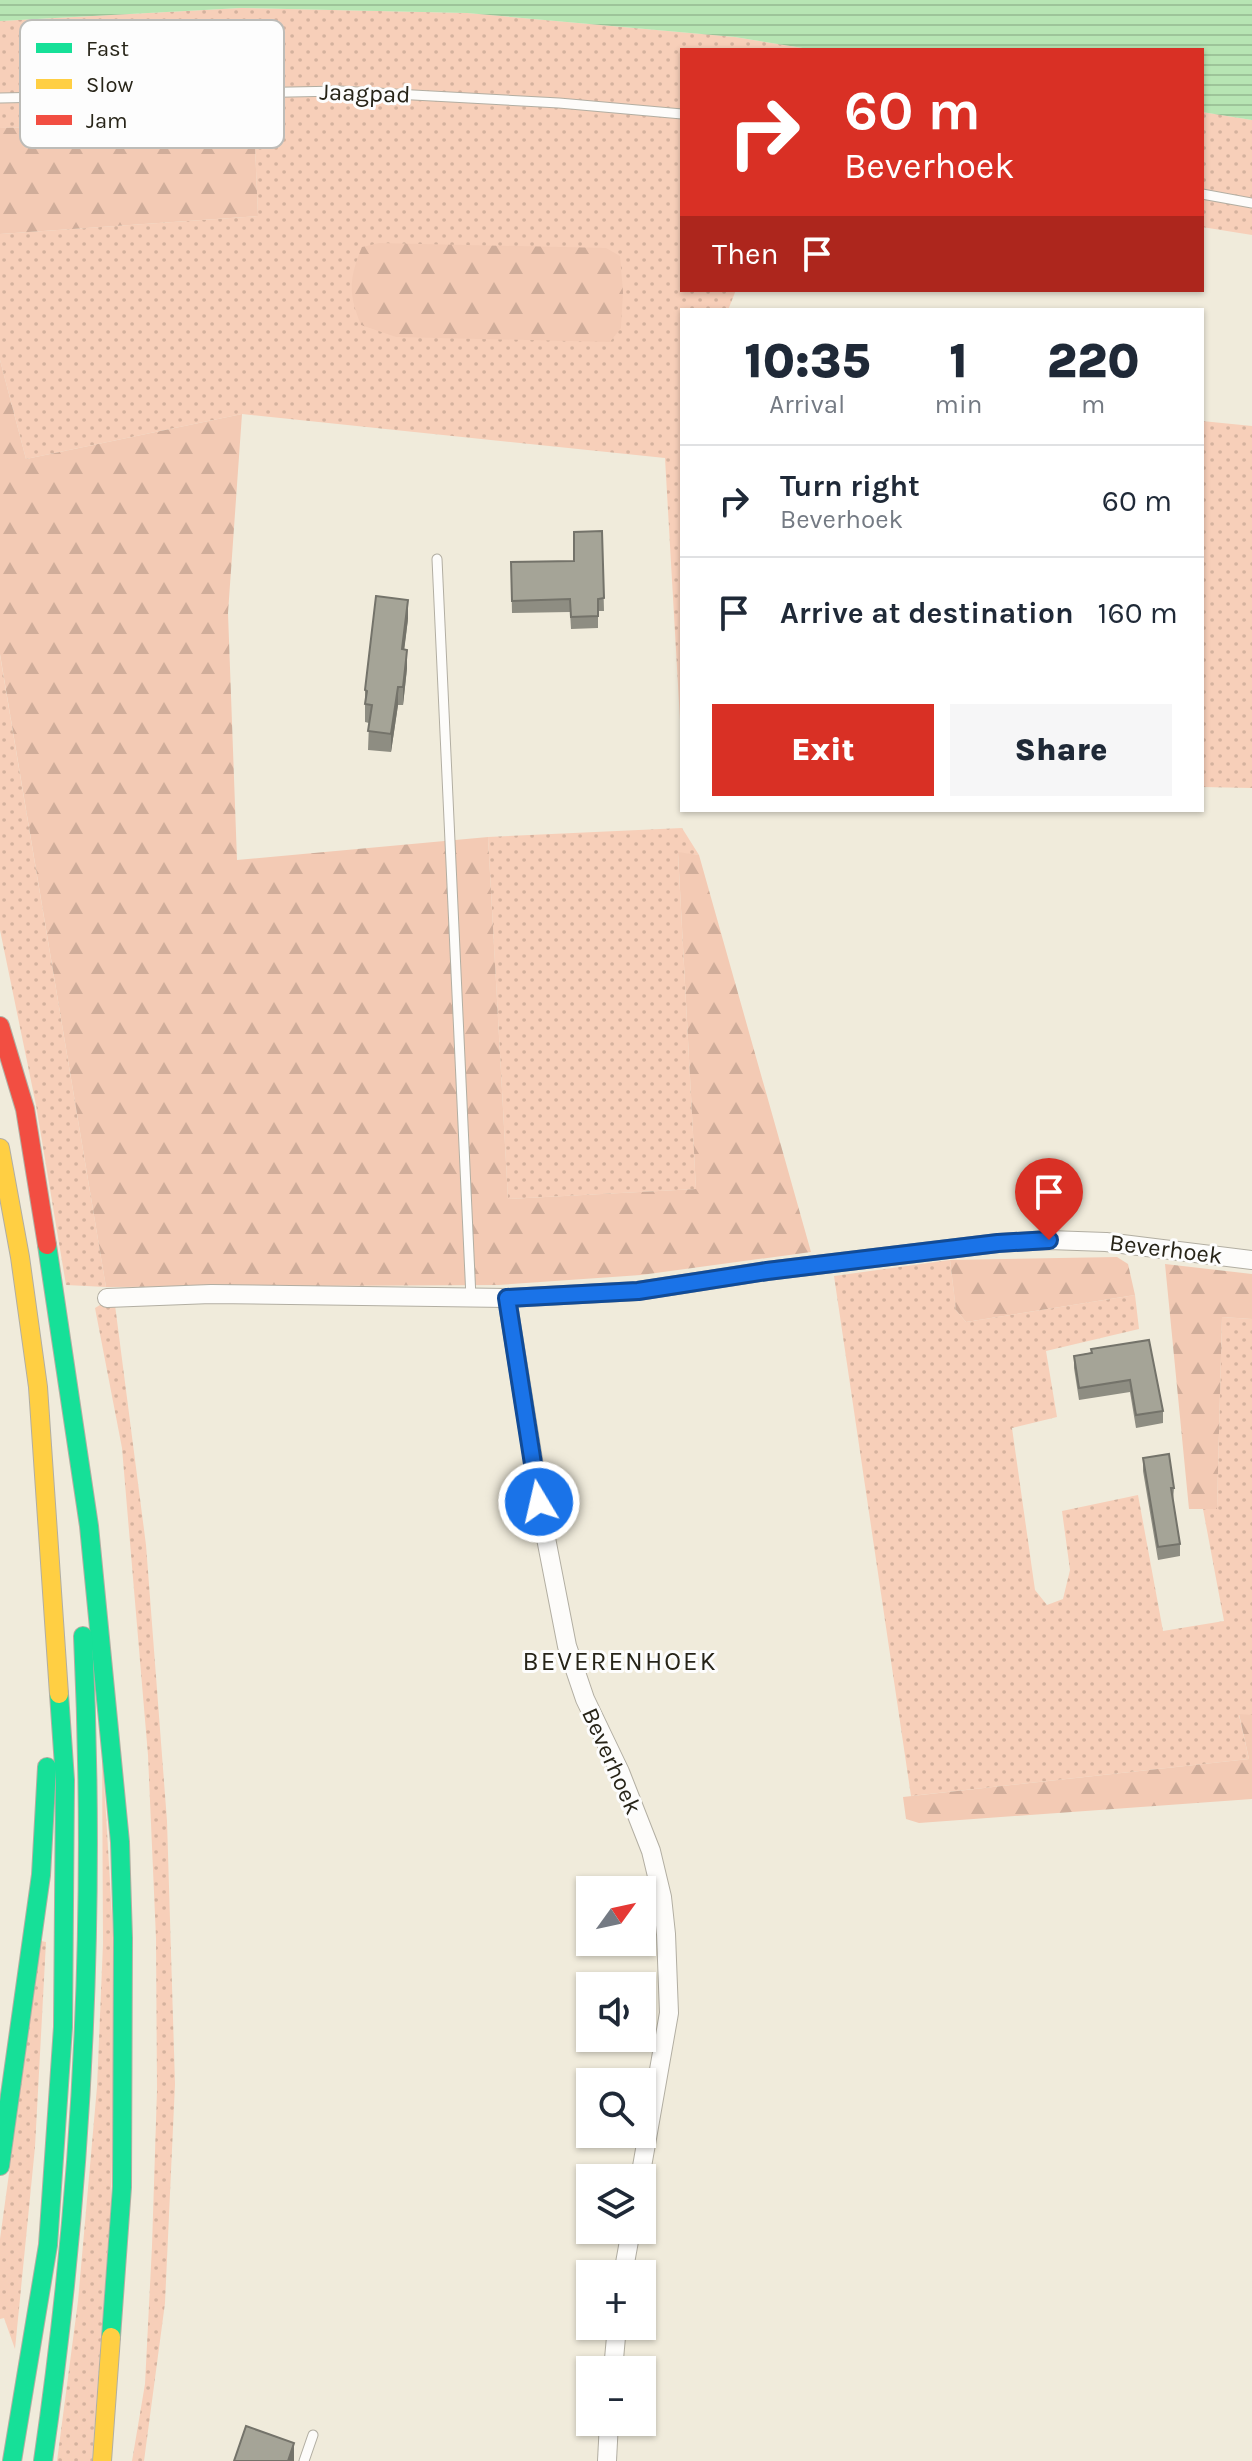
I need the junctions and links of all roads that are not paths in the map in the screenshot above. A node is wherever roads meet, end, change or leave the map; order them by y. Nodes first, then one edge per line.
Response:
1 (284, 92) edge
2 (0, 98) edge
3 (20, 98) edge
4 (680, 114) edge
5 (1204, 194) edge
6 (1252, 203) edge
7 (437, 559) dead end
8 (0, 1026) edge
9 (0, 1148) edge
10 (1252, 1260) edge
11 (107, 1298) dead end
12 (471, 1298) junction
13 (507, 1298) junction
14 (70, 1405) junction
15 (55, 1626) junction
16 (642, 2164) edge
17 (0, 2166) edge
18 (313, 2435) dead end
19 (608, 2436) edge
20 (12, 2461) edge
21 (43, 2461) edge
22 (102, 2461) edge
23 (304, 2461) edge
24 (607, 2461) edge

1 - 4 lane, Jaagpad
2 - 3 lane, Jaagpad
5 - 6 lane
7 - 12 lane
8 - 14 main road
9 - 15 main road
10 - 13 street, Beverhoek
11 - 12 street, Beverhoek
12 - 13 street, Beverhoek
13 - 16 street, Beverhoek
14 - 21 main road
14 - 22 main road
15 - 17 main road
15 - 20 main road
18 - 23 lane
19 - 24 street

